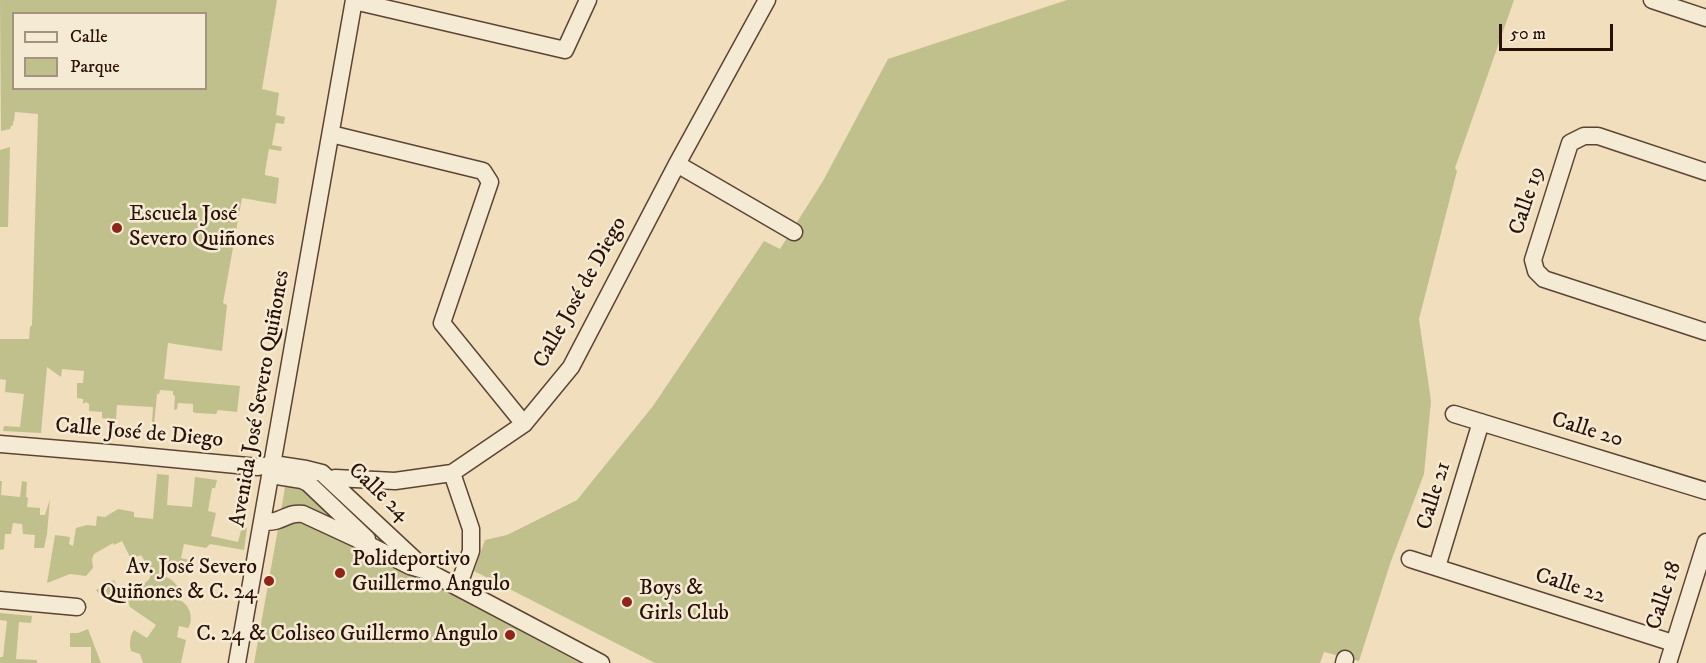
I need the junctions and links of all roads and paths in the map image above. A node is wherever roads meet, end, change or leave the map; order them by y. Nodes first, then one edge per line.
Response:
1 (588, 0) edge
2 (768, 0) edge
3 (1652, 0) edge
4 (354, 1) edge
5 (1706, 18) edge
6 (331, 134) junction
7 (677, 165) junction
8 (1706, 172) edge
9 (794, 232) dead end
10 (1706, 332) edge
11 (1454, 414) dead end
12 (1481, 422) junction
13 (524, 424) junction
14 (0, 444) edge
15 (272, 469) junction
16 (452, 473) junction
17 (335, 478) dead end
18 (1706, 491) edge
19 (262, 522) junction
20 (1706, 542) edge
21 (375, 547) junction
22 (1410, 559) dead end
23 (1437, 567) junction
24 (428, 570) junction
25 (1454, 573) joint
26 (458, 587) junction
27 (0, 600) edge
28 (77, 607) dead end
29 (1673, 643) junction
30 (237, 663) edge
31 (601, 663) edge
32 (1668, 663) edge

1 - 4 street
2 - 7 street, Calle José de Diego
3 - 5 street
4 - 6 street, Avenida José Severo Quiñones
6 - 13 street
6 - 15 street, Avenida José Severo Quiñones
7 - 9 street
7 - 13 street, Calle José de Diego
8 - 10 street, Calle 19
11 - 12 street, Calle 20
12 - 18 street, Calle 20
12 - 23 street, Calle 21
13 - 16 street, Calle José de Diego
14 - 15 street, Calle José de Diego
15 - 19 street, Avenida José Severo Quiñones
15 - 21 street
15 - 24 street, Calle 24
16 - 17 street, Calle José de Diego
16 - 26 street
19 - 21 street
19 - 30 street, Avenida José Severo Quiñones
20 - 29 street, Calle 18
21 - 24 street
22 - 23 street
23 - 25 street, Calle 21
24 - 26 street, Calle 24
25 - 29 street, Calle 22
26 - 31 street, Calle 24
27 - 28 street
29 - 32 street, Calle 18

